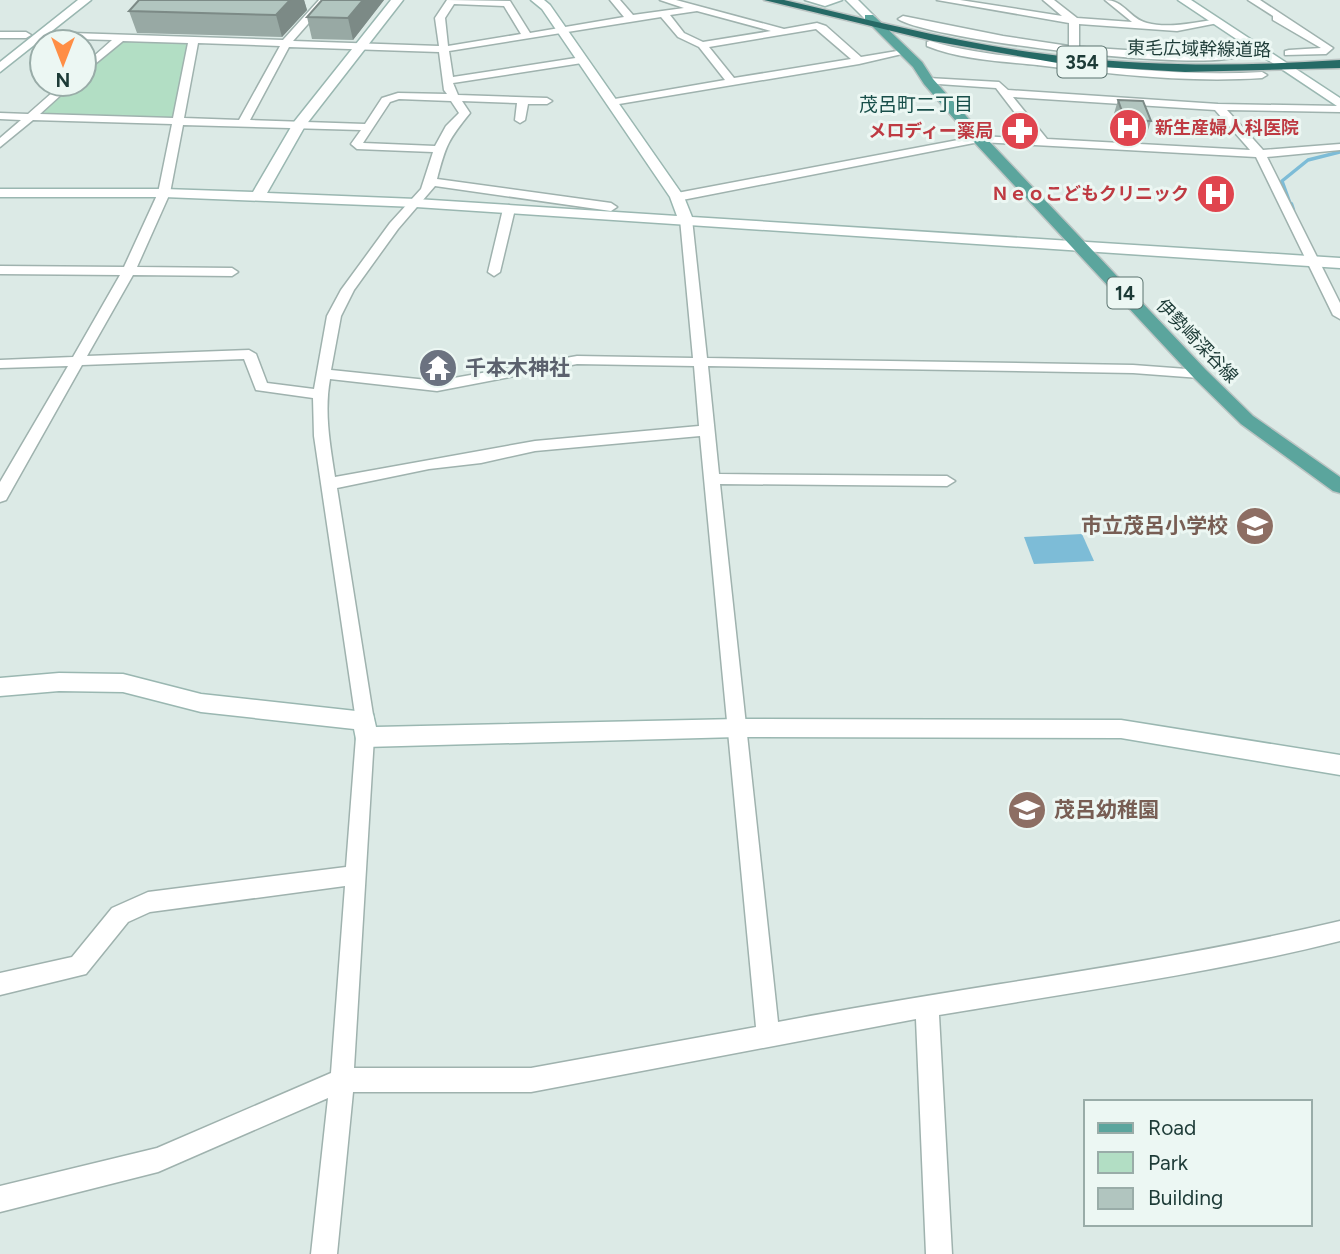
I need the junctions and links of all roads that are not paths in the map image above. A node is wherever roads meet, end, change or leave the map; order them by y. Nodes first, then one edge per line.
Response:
1 (70, 0) edge
2 (85, 0) edge
3 (324, 0) edge
4 (397, 0) edge
5 (537, 0) edge
6 (615, 0) edge
7 (665, 0) edge
8 (770, 0) edge
9 (796, 0) edge
10 (811, 0) edge
11 (836, 0) edge
12 (844, 0) edge
13 (852, 0) edge
14 (942, 0) edge
15 (1048, 0) edge
16 (1110, 0) edge
17 (1184, 0) edge
18 (1253, 0) edge
19 (452, 1) edge
20 (700, 8) junction
21 (664, 14) junction
22 (1279, 15) junction
23 (864, 18) junction
24 (631, 19) junction
25 (903, 19) dead end
26 (1074, 21) junction
27 (1217, 22) junction
28 (880, 26) junction
29 (1143, 26) junction
30 (50, 28) edge
31 (928, 29) junction
32 (943, 29) junction
33 (562, 30) junction
34 (783, 32) junction
35 (0, 35) edge
36 (26, 35) junction
37 (98, 37) edge
38 (528, 37) junction
39 (120, 38) junction
40 (194, 40) junction
41 (287, 42) junction
42 (930, 44) dead end
43 (28, 45) edge
44 (359, 45) junction
45 (702, 45) junction
46 (445, 49) junction
47 (1074, 49) junction
48 (1340, 51) edge
49 (1009, 52) junction
50 (1289, 53) dead end
51 (897, 54) junction
52 (1237, 55) dead end
53 (0, 56) edge
54 (1134, 56) junction
55 (1340, 57) edge
56 (98, 58) edge
57 (582, 60) junction
58 (859, 61) junction
59 (1030, 62) junction
60 (1281, 64) junction
61 (1340, 64) edge
62 (1063, 66) junction
63 (538, 67) junction
64 (0, 68) edge
65 (1231, 70) junction
66 (1213, 75) junction
67 (1262, 75) dead end
68 (448, 81) junction
69 (928, 81) junction
70 (732, 82) junction
71 (1068, 88) junction
72 (521, 93) junction
73 (1005, 93) junction
74 (53, 98) edge
75 (454, 98) junction
76 (547, 101) dead end
77 (613, 102) junction
78 (1340, 106) edge
79 (1217, 107) junction
80 (465, 113) junction
81 (0, 116) edge
82 (32, 117) junction
83 (520, 120) dead end
84 (180, 121) junction
85 (242, 124) junction
86 (299, 125) junction
87 (368, 127) junction
88 (979, 139) junction
89 (1043, 142) junction
90 (0, 145) edge
91 (1340, 147) edge
92 (439, 149) junction
93 (1260, 154) junction
94 (431, 182) junction
95 (0, 193) edge
96 (164, 193) junction
97 (258, 195) junction
98 (677, 197) junction
99 (416, 203) junction
100 (611, 208) dead end
101 (509, 209) junction
102 (686, 219) junction
103 (1083, 246) junction
104 (1311, 261) junction
105 (1340, 263) edge
106 (0, 270) edge
107 (130, 270) junction
108 (232, 272) dead end
109 (494, 272) dead end
110 (1340, 315) edge
111 (701, 361) junction
112 (76, 362) junction
113 (0, 364) edge
114 (324, 374) junction
115 (1200, 374) junction
116 (320, 394) junction
117 (709, 430) junction
118 (713, 479) junction
119 (947, 481) dead end
120 (328, 484) junction
121 (1340, 486) edge
122 (1, 493) edge
123 (0, 687) edge
124 (738, 728) junction
125 (365, 729) junction
126 (1340, 765) edge
127 (356, 875) junction
128 (1340, 931) edge
129 (0, 984) edge
130 (927, 1006) junction
131 (768, 1037) junction
132 (342, 1080) junction
133 (0, 1199) edge
134 (324, 1254) edge
135 (939, 1254) edge

1 - 36 street
2 - 30 street
3 - 41 street
4 - 44 street
5 - 33 street
6 - 24 street
7 - 20 street
8 - 23 highway, 東毛広域幹線道路 / 354
9 - 23 highway, 東毛広域幹線道路 / 354
10 - 11 street
12 - 23 street
13 - 23 street
14 - 26 street
15 - 26 street
16 - 29 street
17 - 27 street
18 - 22 street
19 - 38 street
19 - 46 street
20 - 21 street
20 - 34 street
21 - 24 street
21 - 45 street
22 - 48 street
22 - 50 street
23 - 28 main road, 伊勢崎深谷線 / 14
23 - 31 highway, 東毛広域幹線道路 / 354
23 - 51 main road, 伊勢崎深谷線 / 14
24 - 33 street
25 - 32 street
26 - 29 street
26 - 47 street
27 - 29 street
27 - 60 street
28 - 49 highway, 東毛広域幹線道路 / 354
28 - 69 main road, 伊勢崎深谷線 / 14
31 - 32 street
31 - 54 highway, 東毛広域幹線道路 / 354
32 - 47 street
33 - 38 street
33 - 57 street
34 - 45 street
34 - 58 street
35 - 36 street
36 - 53 street
37 - 39 street
38 - 46 street
39 - 40 street
39 - 56 street
40 - 41 street
40 - 84 street
41 - 44 street
41 - 85 street
42 - 59 street
43 - 64 street
44 - 46 street
44 - 86 street
45 - 70 street
46 - 68 street
47 - 54 street
49 - 59 street
49 - 65 highway, 東毛広域幹線道路 / 354
51 - 58 street
51 - 69 main road, 伊勢崎深谷線 / 14
52 - 54 street
54 - 60 highway, 東毛広域幹線道路 / 354
55 - 60 highway, 東毛広域幹線道路 / 354
57 - 63 street
57 - 77 street
58 - 70 street
59 - 62 street
60 - 61 highway, 東毛広域幹線道路 / 354
60 - 65 highway, 東毛広域幹線道路 / 354
60 - 78 street
62 - 66 street
62 - 71 street
63 - 68 street
63 - 72 street
65 - 66 street
66 - 67 street
68 - 75 street
69 - 73 street
69 - 88 main road, 伊勢崎深谷線 / 14
70 - 77 street
71 - 73 street
71 - 79 street
72 - 75 street
72 - 76 street
72 - 80 street
72 - 83 street
73 - 89 street
74 - 82 street
75 - 80 street
75 - 87 street
77 - 98 street
78 - 79 street
79 - 93 street
80 - 92 street
81 - 82 street
82 - 84 street
82 - 90 street
84 - 85 street
84 - 96 street
85 - 86 street
86 - 87 street
86 - 97 street
87 - 92 street
88 - 89 street
88 - 98 street
88 - 103 main road, 伊勢崎深谷線 / 14
89 - 93 street
91 - 93 street
92 - 94 street
93 - 104 street
94 - 99 street
94 - 100 street
95 - 96 street
96 - 97 street
96 - 107 street
97 - 99 street
98 - 102 street
99 - 101 street
99 - 114 street
101 - 102 street
101 - 109 street
102 - 103 street
102 - 111 street
103 - 104 street
103 - 115 main road, 伊勢崎深谷線 / 14
104 - 105 street
104 - 110 street
106 - 107 street
107 - 108 street
107 - 112 street
111 - 114 street
111 - 115 street
111 - 117 street
112 - 113 street
112 - 116 street
112 - 122 street
114 - 116 street
115 - 121 main road, 伊勢崎深谷線 / 14
116 - 120 street
117 - 118 street
117 - 120 street
118 - 119 street
118 - 124 street
120 - 125 street
123 - 125 street
124 - 125 street
124 - 126 street
124 - 131 street
125 - 127 street
127 - 129 street
127 - 132 street
128 - 130 street
130 - 131 street
130 - 135 street
131 - 132 street
132 - 133 street
132 - 134 street

